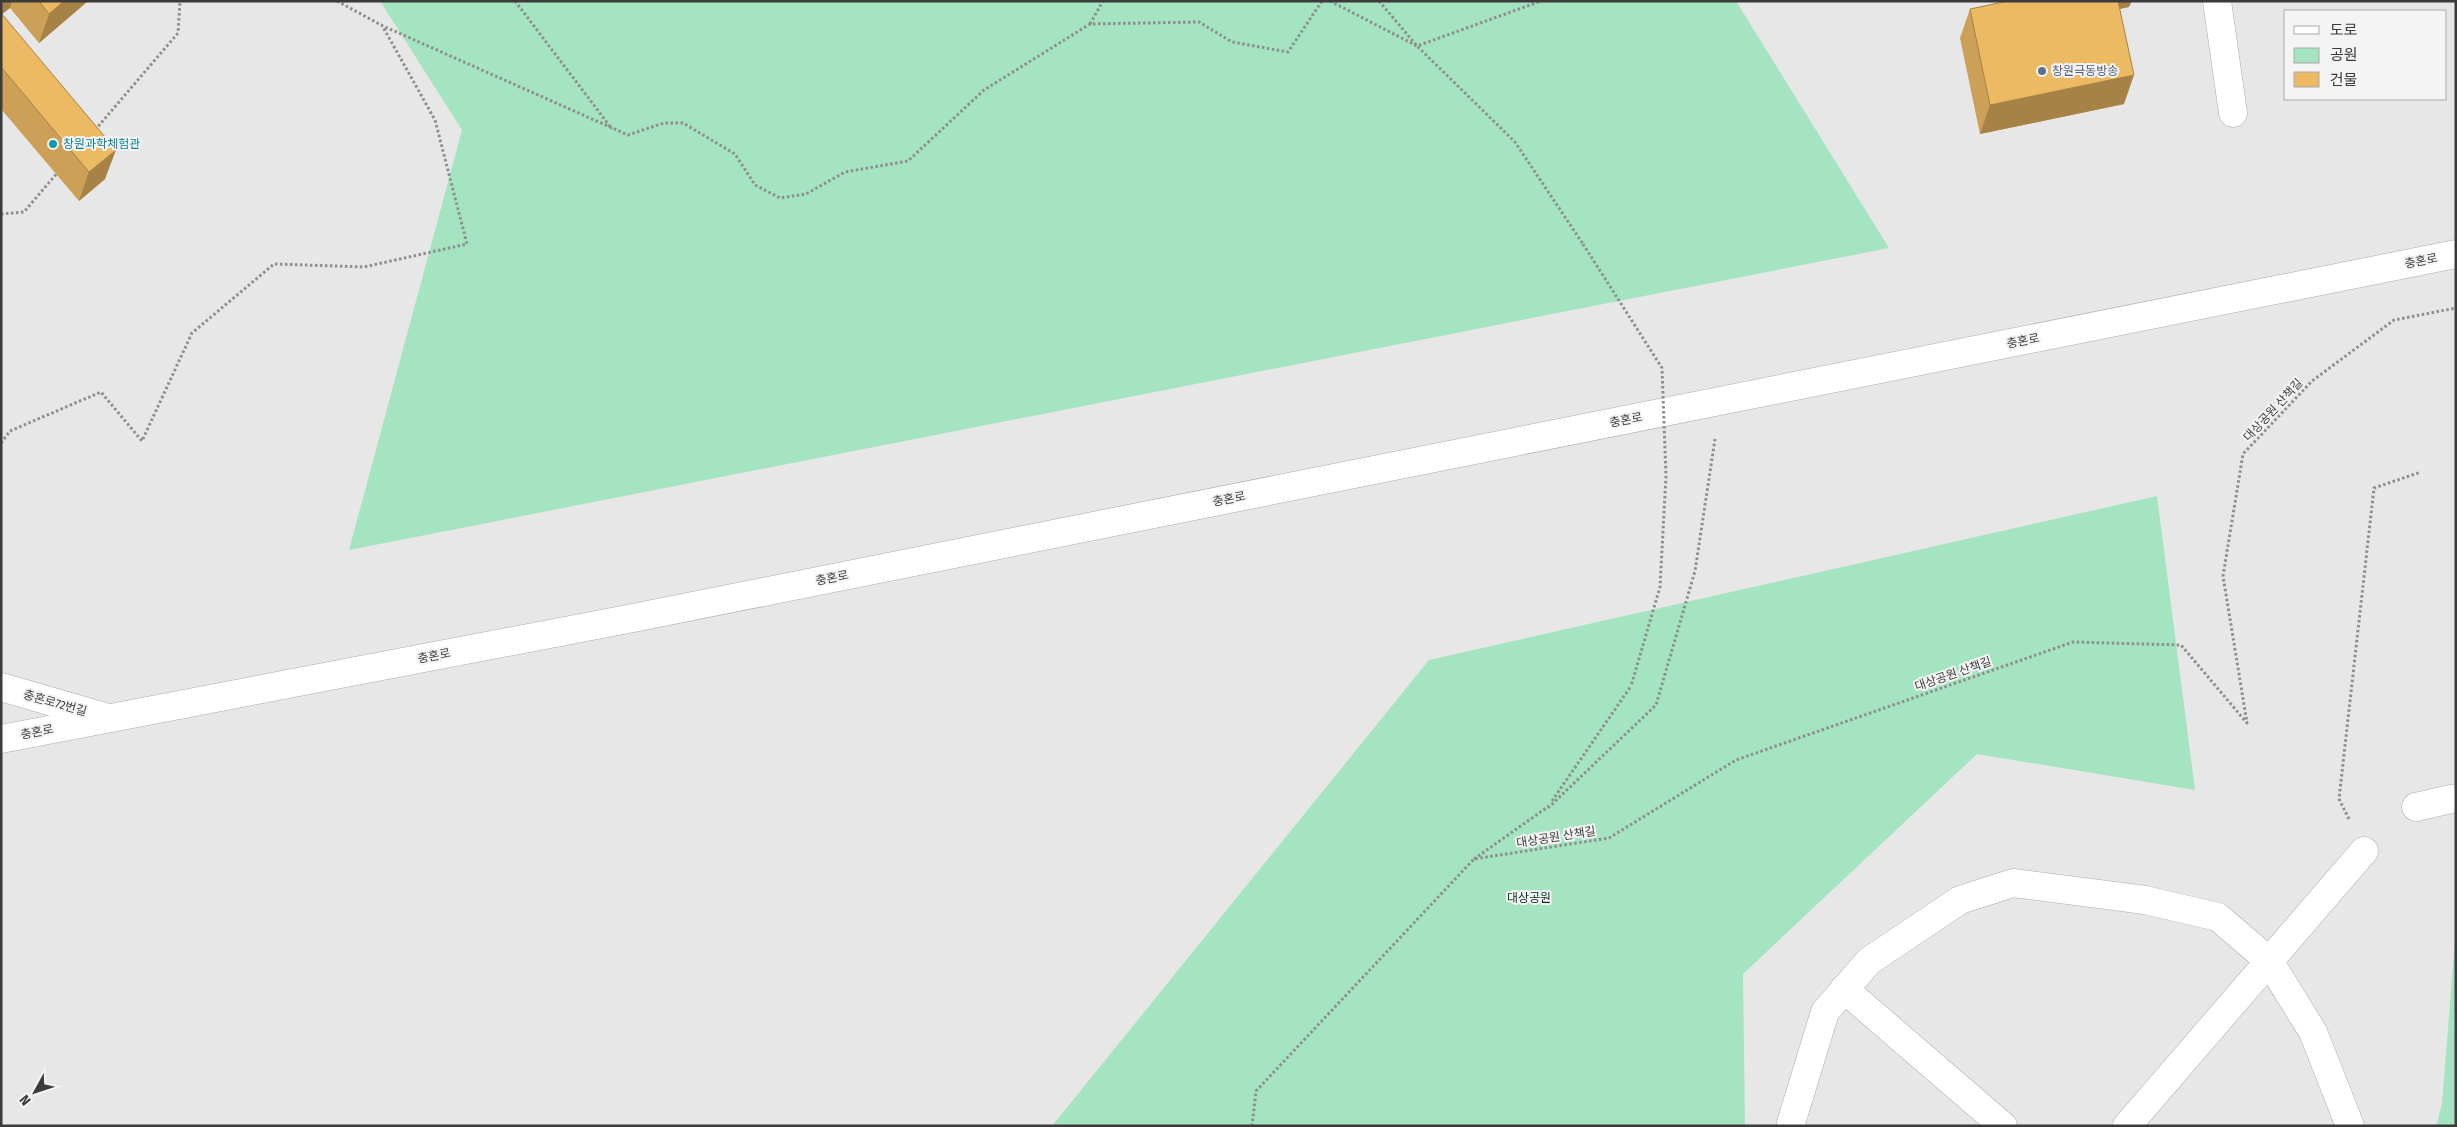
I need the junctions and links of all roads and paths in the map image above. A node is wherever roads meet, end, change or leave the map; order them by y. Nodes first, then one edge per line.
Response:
1 (180, 1) edge
2 (337, 1) edge
3 (516, 1) edge
4 (1104, 1) edge
5 (1322, 1) edge
6 (1330, 1) edge
7 (1379, 1) edge
8 (1541, 1) edge
9 (2217, 1) edge
10 (1090, 24) junction
11 (383, 26) junction
12 (1417, 46) junction
13 (2233, 113) dead end
14 (612, 129) junction
15 (88, 137) edge
16 (63, 167) edge
17 (1, 214) edge
18 (2456, 254) edge
19 (2456, 308) edge
20 (1721, 401) junction
21 (1, 443) edge
22 (2421, 472) dead end
23 (1, 687) edge
24 (108, 718) junction
25 (1, 739) edge
26 (2451, 799) dead end
27 (2416, 807) dead end
28 (1548, 808) junction
29 (2364, 851) joint
30 (1474, 859) junction
31 (2269, 961) junction
32 (1844, 989) junction
33 (1791, 1123) dead end
34 (1252, 1126) edge
35 (2003, 1126) edge
36 (2127, 1126) edge
37 (2350, 1126) edge

1 - 15 path
2 - 11 path
3 - 14 path
4 - 10 path
5 - 10 path
6 - 12 path
7 - 12 path
8 - 12 path
9 - 13 main road
10 - 14 path
11 - 14 path
11 - 21 path
12 - 28 path, bridge
16 - 17 path
18 - 20 main road, 충혼로
19 - 30 path, 대상공원 산책길
20 - 24 main road, 충혼로
20 - 28 path
22 - 29 path
23 - 24 main road, 충혼로72번길
24 - 25 main road, 충혼로
26 - 27 main road
28 - 30 path
29 - 31 main road
30 - 34 path
31 - 32 main road
31 - 36 main road
31 - 37 main road
32 - 33 main road
32 - 35 main road

